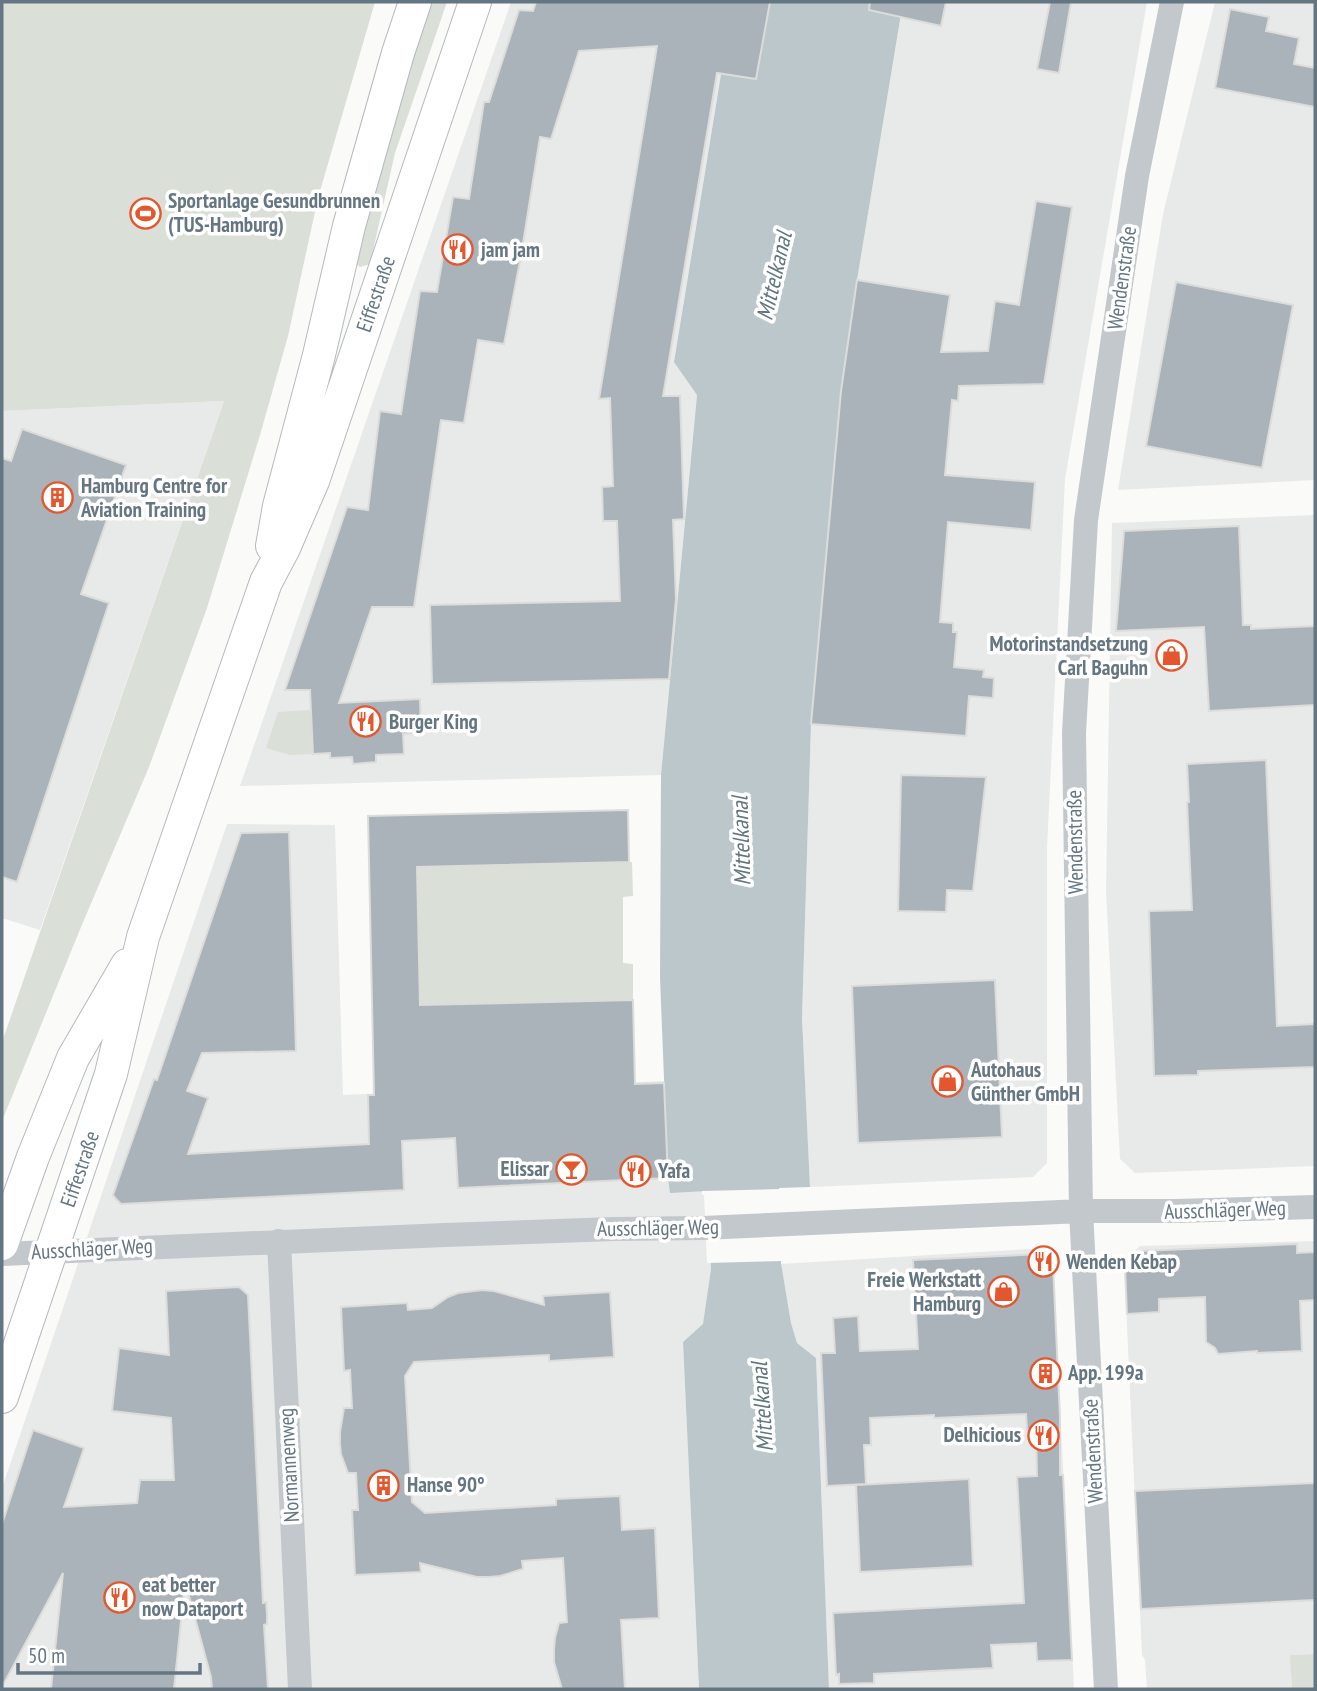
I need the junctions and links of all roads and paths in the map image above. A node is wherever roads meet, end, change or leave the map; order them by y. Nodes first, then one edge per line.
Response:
1 (415, 2) edge
2 (475, 2) edge
3 (1172, 2) edge
4 (266, 582) junction
5 (143, 937) junction
6 (1315, 1207) edge
7 (1081, 1212) junction
8 (279, 1241) junction
9 (2, 1244) edge
10 (52, 1251) junction
11 (2, 1254) edge
12 (2, 1397) edge
13 (300, 1689) edge
14 (1106, 1689) edge

1 - 4 main road, Eiffestraße
2 - 4 main road, Eiffestraße
3 - 7 street, Wendenstraße
4 - 5 main road, Eiffestraße
5 - 9 main road, Eiffestraße
5 - 10 main road, Eiffestraße
6 - 7 street, Ausschläger Weg
7 - 8 street, Ausschläger Weg
7 - 14 street, Wendenstraße
8 - 10 street, Ausschläger Weg
8 - 13 street, Normannenweg
10 - 11 street, Ausschläger Weg
10 - 12 main road, Eiffestraße

